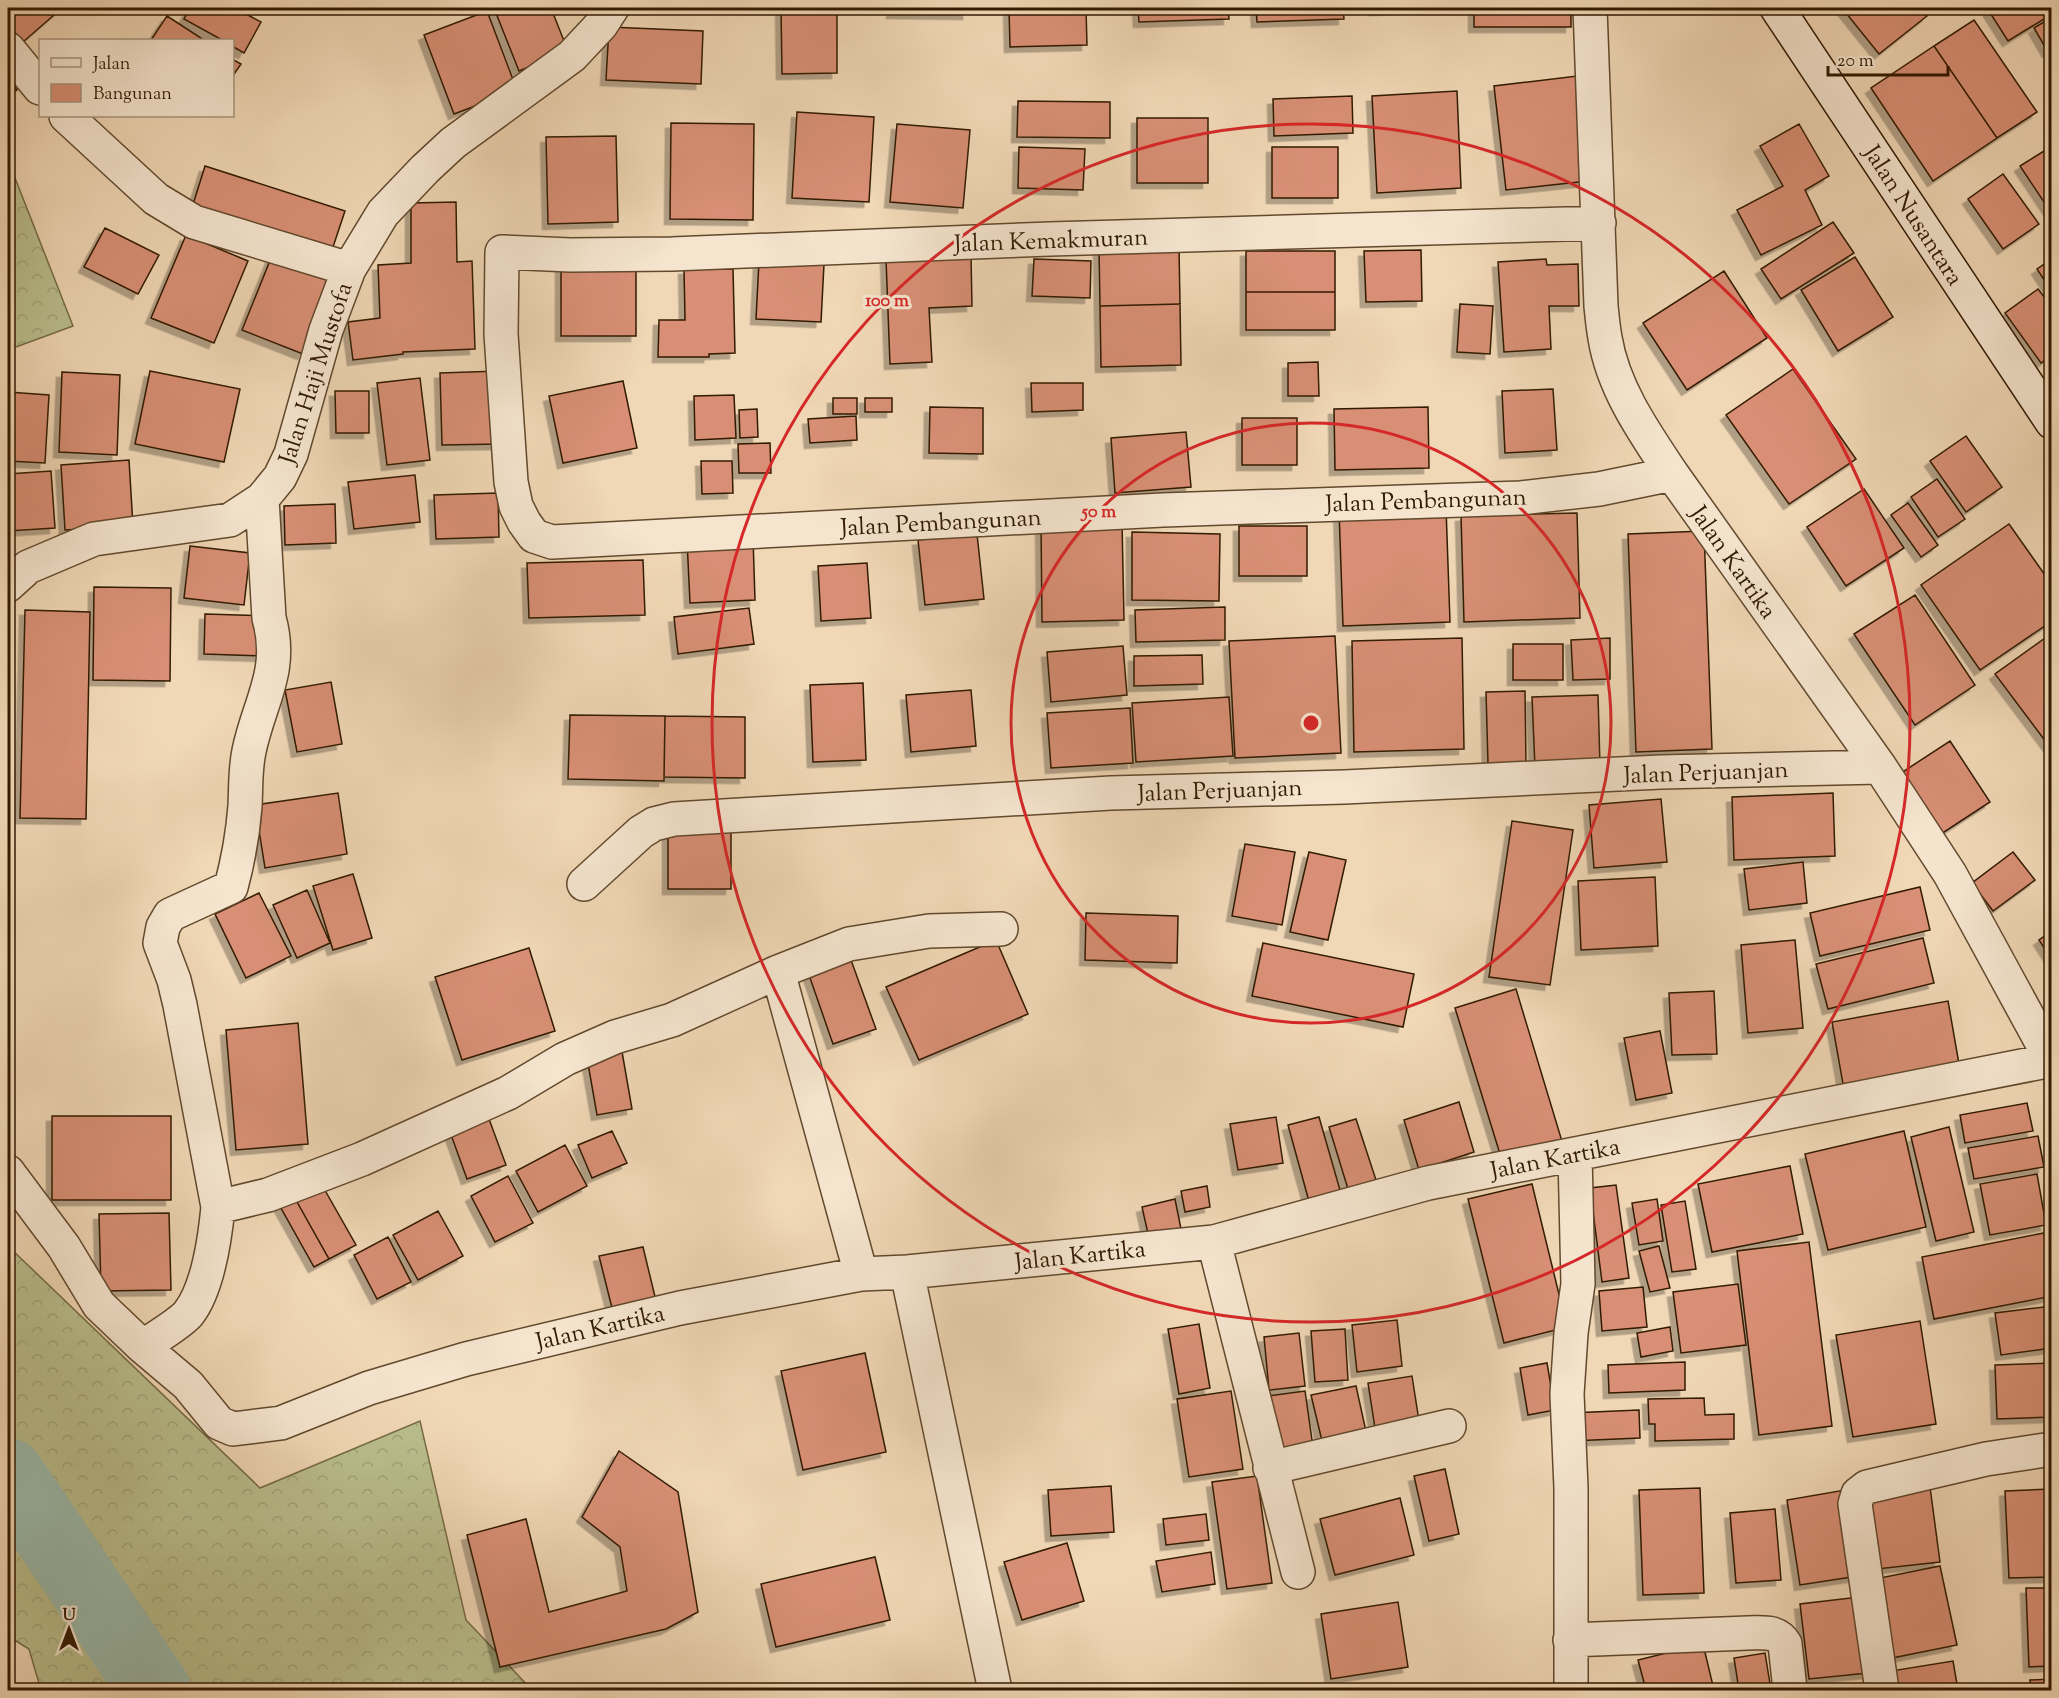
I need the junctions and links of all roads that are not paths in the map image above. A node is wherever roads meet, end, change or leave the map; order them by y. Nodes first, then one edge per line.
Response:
1 (612, 8) edge
2 (1590, 8) edge
3 (1777, 8) edge
4 (8, 50) edge
5 (39, 87) edge
6 (67, 117) edge
7 (1599, 223) junction
8 (502, 252) joint
9 (349, 269) junction
10 (2051, 422) edge
11 (1672, 474) junction
12 (262, 499) junction
13 (8, 585) edge
14 (1880, 767) junction
15 (584, 884) dead end
16 (1001, 928) dead end
17 (778, 972) junction
18 (2051, 1060) edge
19 (1575, 1154) junction
20 (8, 1172) edge
21 (218, 1208) junction
22 (1214, 1242) junction
23 (907, 1272) junction
24 (861, 1274) junction
25 (143, 1347) junction
26 (1449, 1426) dead end
27 (2052, 1449) edge
28 (1270, 1468) junction
29 (1298, 1572) dead end
30 (1570, 1640) junction
31 (995, 1690) edge
32 (1571, 1690) edge
33 (1790, 1690) edge
34 (1882, 1690) edge

1 - 9 street, Jalan Haji Mustofa
2 - 7 street, Jalan Kartika
3 - 10 street, Jalan Nusantara
4 - 5 street
6 - 9 street
7 - 8 street, Jalan Kemakmuran
7 - 11 street, Jalan Kartika
8 - 11 street, Jalan Pembangunan
9 - 12 street, Jalan Haji Mustofa
11 - 14 street, Jalan Kartika
12 - 13 street, Jalan Haji Mustofa
12 - 21 street
14 - 15 street, Jalan Perjuanjan
14 - 18 street, Jalan Kartika
16 - 17 street
17 - 21 street
17 - 24 street
18 - 19 street, Jalan Kartika
19 - 22 street, Jalan Kartika
19 - 30 street
20 - 25 street
21 - 25 street
22 - 23 street, Jalan Kartika
22 - 28 street
23 - 24 street, Jalan Kartika
23 - 31 street
24 - 25 street, Jalan Kartika
26 - 28 street
27 - 34 street
28 - 29 street
30 - 32 street
30 - 33 street

